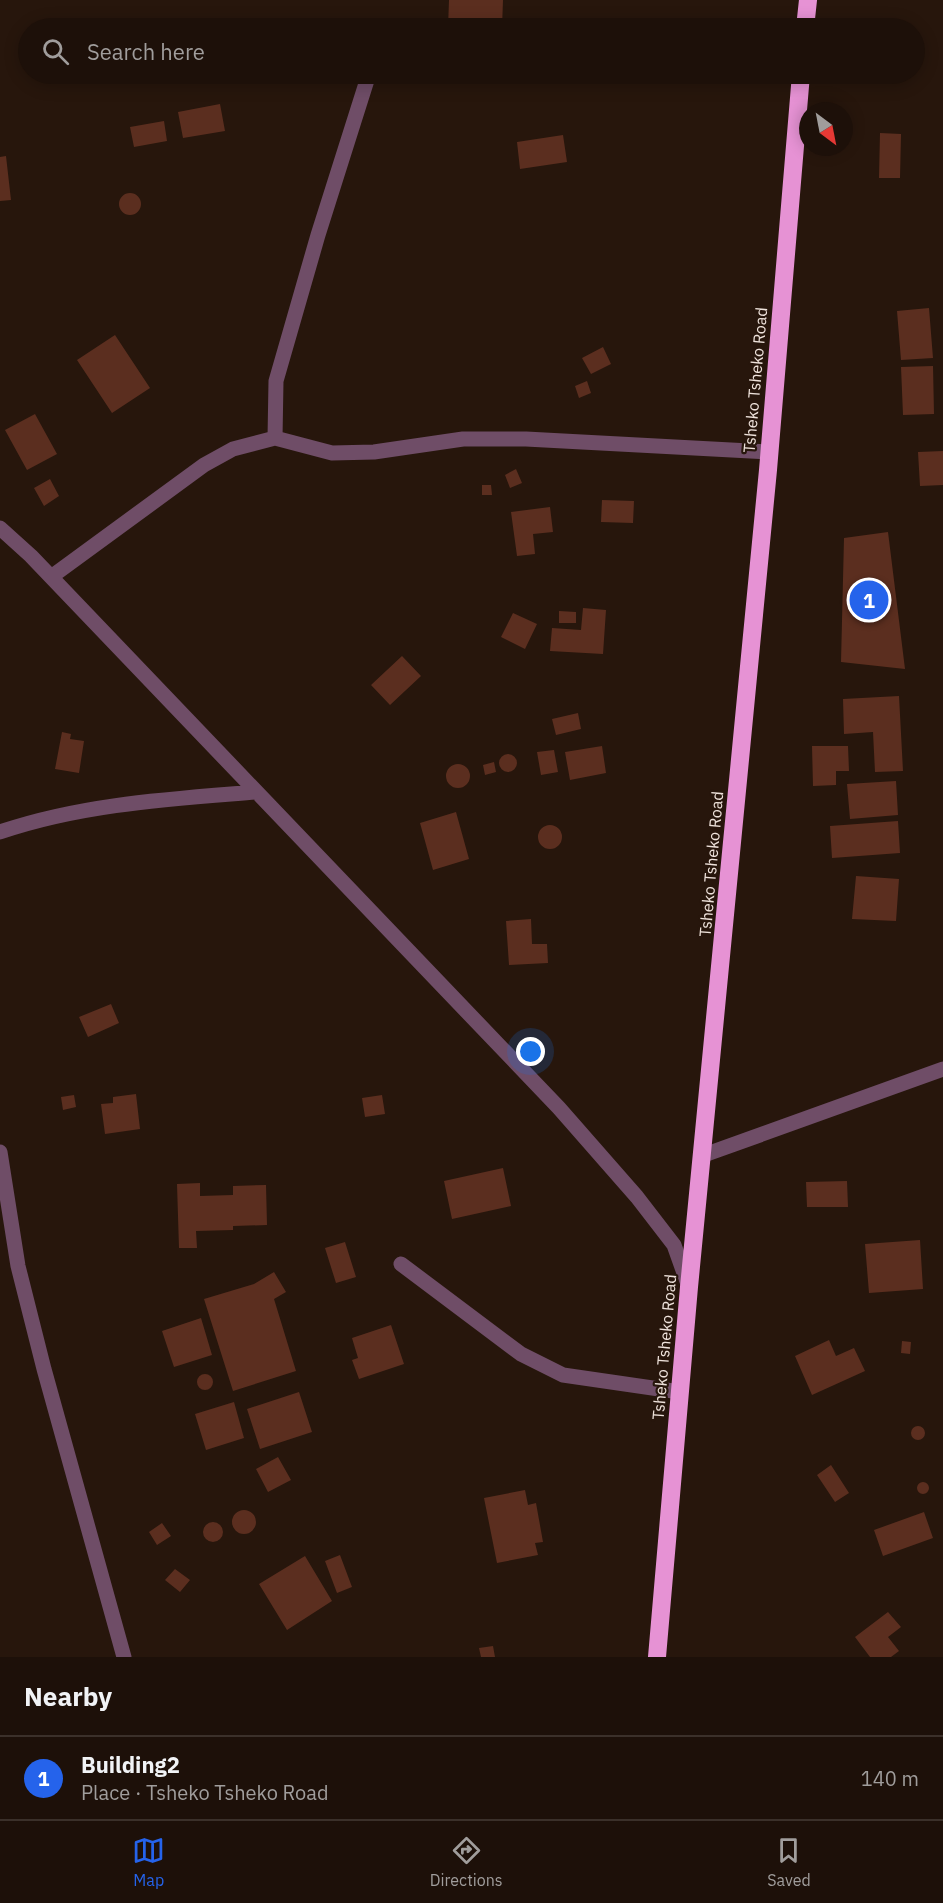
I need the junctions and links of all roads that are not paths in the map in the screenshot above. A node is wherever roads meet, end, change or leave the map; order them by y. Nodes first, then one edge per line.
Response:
1 (808, 0) edge
2 (806, 18) edge
3 (366, 84) edge
4 (800, 84) edge
5 (275, 438) junction
6 (769, 452) junction
7 (0, 528) edge
8 (51, 577) junction
9 (256, 792) junction
10 (0, 832) edge
11 (943, 1069) edge
12 (0, 1152) edge
13 (704, 1155) junction
14 (401, 1264) dead end
15 (689, 1287) junction
16 (680, 1392) junction
17 (124, 1657) edge
18 (657, 1657) edge

1 - 2 highway
3 - 5 street
4 - 6 highway, Tsheko Tsheko Road
5 - 6 street
5 - 8 street
6 - 13 highway, Tsheko Tsheko Road
7 - 8 street
8 - 9 street
9 - 10 street
9 - 15 street
11 - 13 street
12 - 17 street
13 - 15 highway, Tsheko Tsheko Road
14 - 16 street
15 - 16 highway, Tsheko Tsheko Road
16 - 18 highway, Tsheko Tsheko Road

